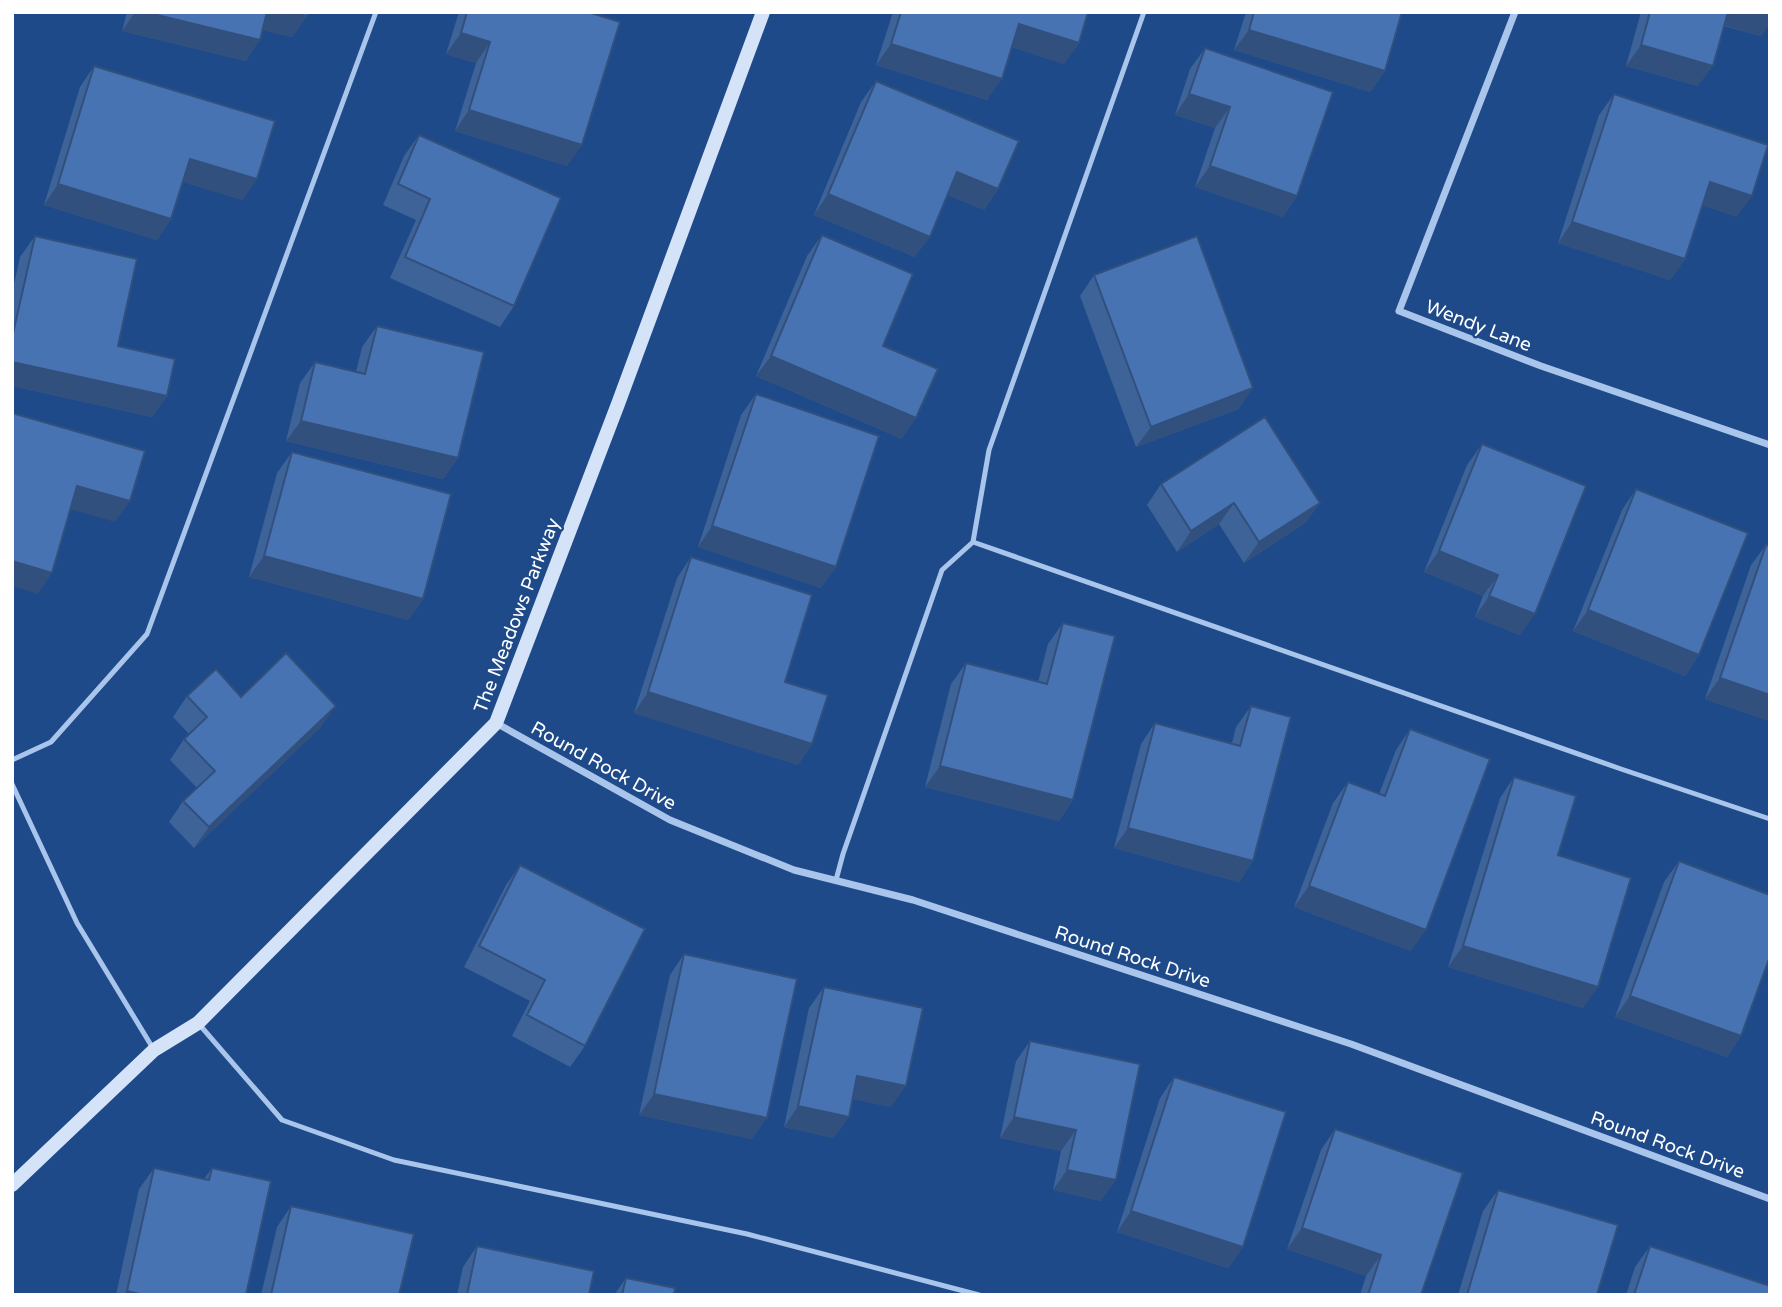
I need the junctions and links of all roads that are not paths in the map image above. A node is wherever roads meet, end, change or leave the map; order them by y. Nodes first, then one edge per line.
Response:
1 (376, 12) edge
2 (763, 12) edge
3 (1144, 12) edge
4 (1515, 12) edge
5 (1770, 445) edge
6 (973, 542) junction
7 (496, 723) junction
8 (12, 760) edge
9 (12, 784) edge
10 (1770, 819) edge
11 (836, 880) junction
12 (198, 1023) junction
13 (154, 1050) junction
14 (12, 1185) edge
15 (1770, 1199) edge
16 (979, 1295) edge

1 - 8 lane
2 - 7 street, The Meadows Parkway
3 - 6 lane
4 - 5 street, Wendy Lane
6 - 10 lane
6 - 11 lane
7 - 11 street, Round Rock Drive
7 - 12 street, The Meadows Parkway
9 - 13 lane
11 - 15 street, Round Rock Drive
12 - 13 street, The Meadows Parkway
12 - 16 lane
13 - 14 street, The Meadows Parkway

